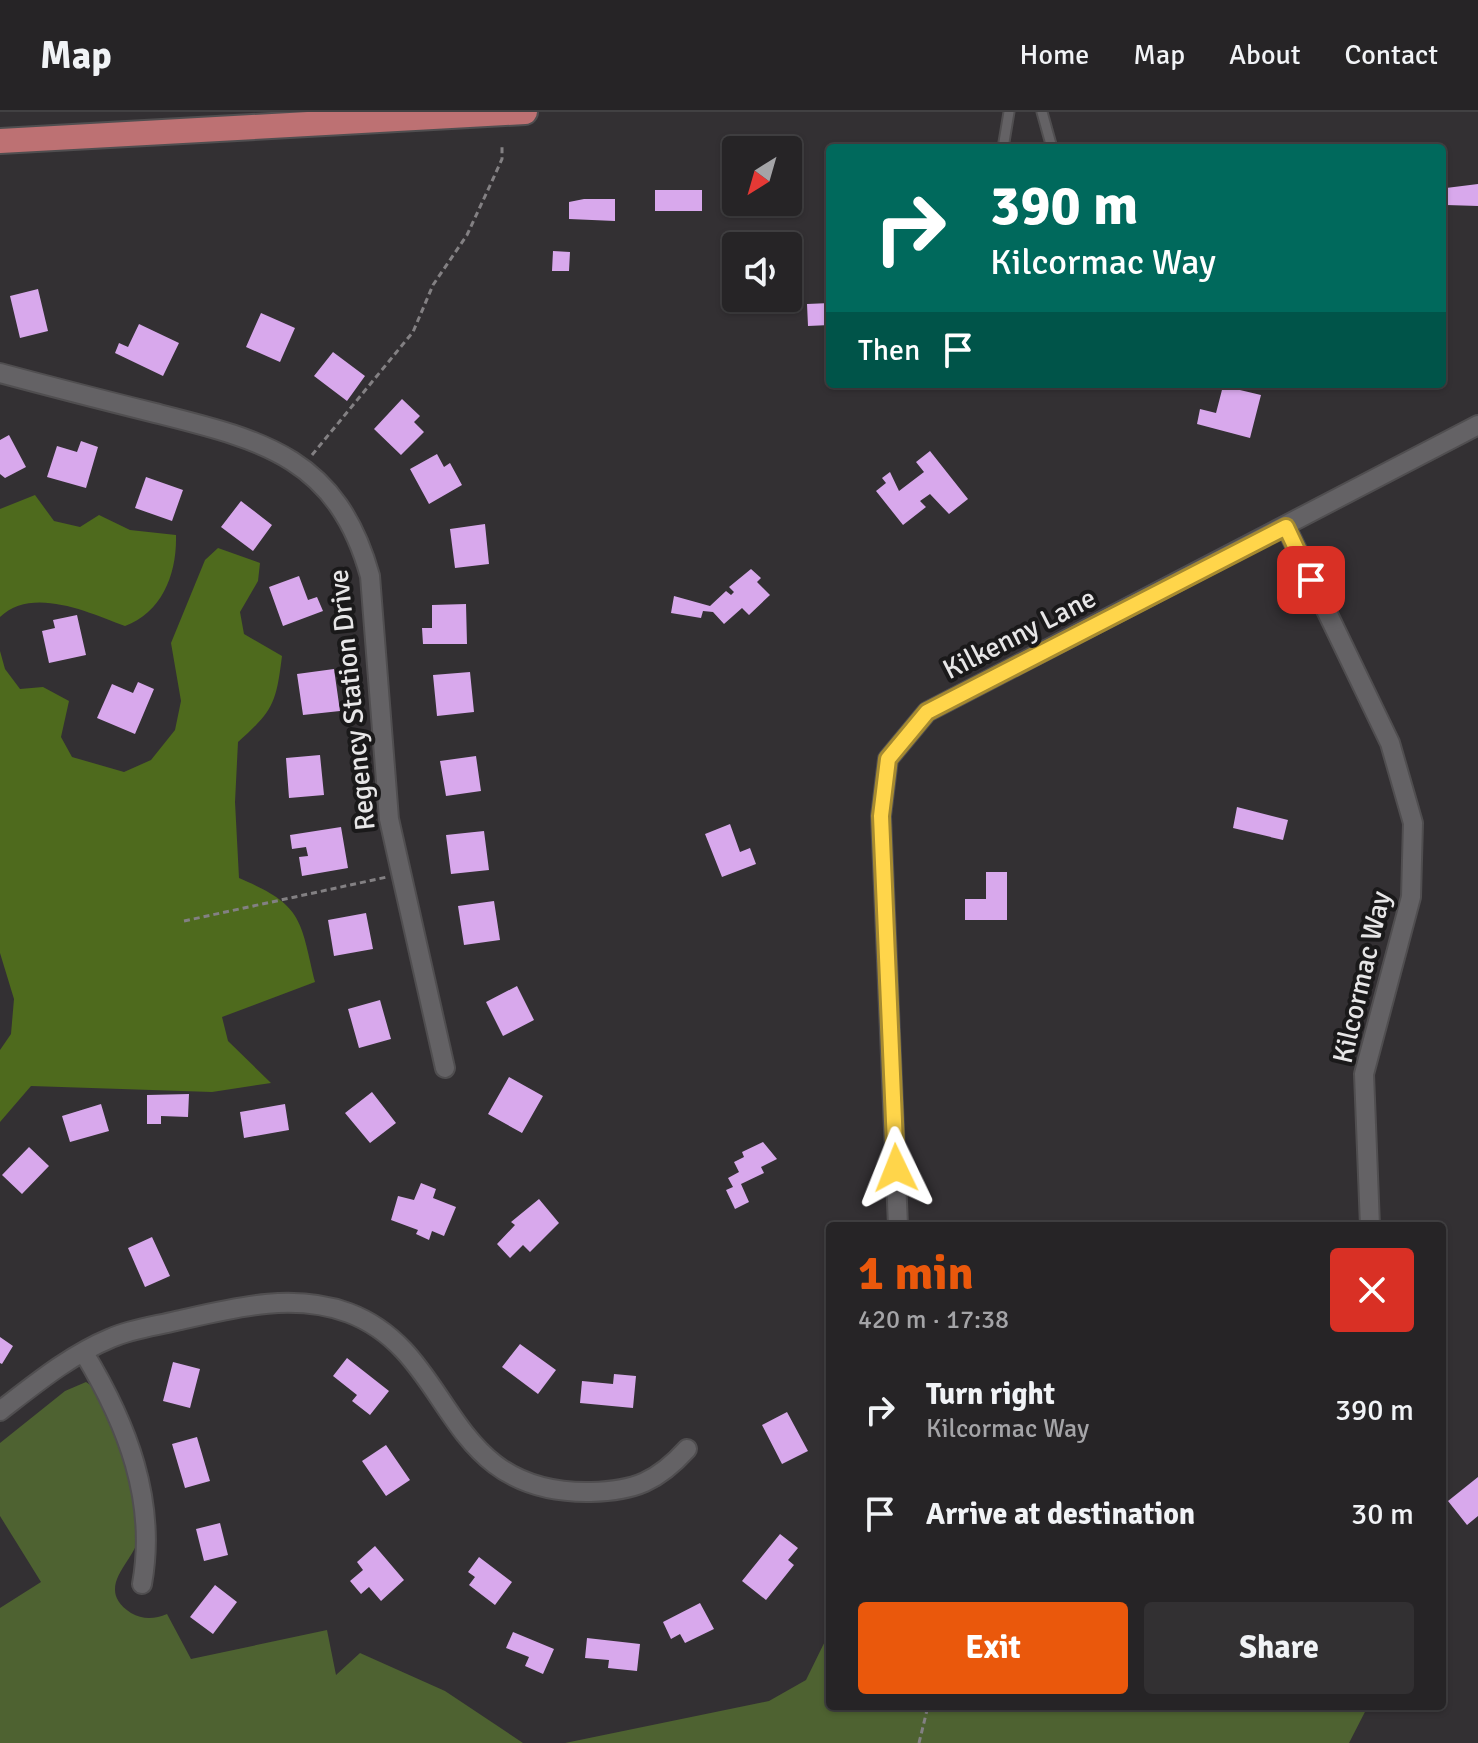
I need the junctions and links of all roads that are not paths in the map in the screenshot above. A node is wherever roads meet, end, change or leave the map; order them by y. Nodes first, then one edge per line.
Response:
1 (525, 112) edge
2 (1009, 112) edge
3 (1042, 112) edge
4 (444, 113) edge
5 (0, 141) edge
6 (1004, 144) edge
7 (1051, 144) edge
8 (0, 373) edge
9 (1478, 425) edge
10 (1286, 527) junction
11 (445, 1068) dead end
12 (898, 1222) edge
13 (1370, 1222) edge
14 (84, 1353) junction
15 (0, 1411) edge
16 (687, 1449) dead end
17 (142, 1584) dead end

1 - 4 main road
2 - 6 lane
3 - 7 lane
4 - 5 main road
8 - 11 street, Regency Station Drive
9 - 10 street, Kilkenny Lane
10 - 12 street, Kilkenny Lane
10 - 13 street, Kilcormac Way
14 - 15 street
14 - 16 street
14 - 17 street

